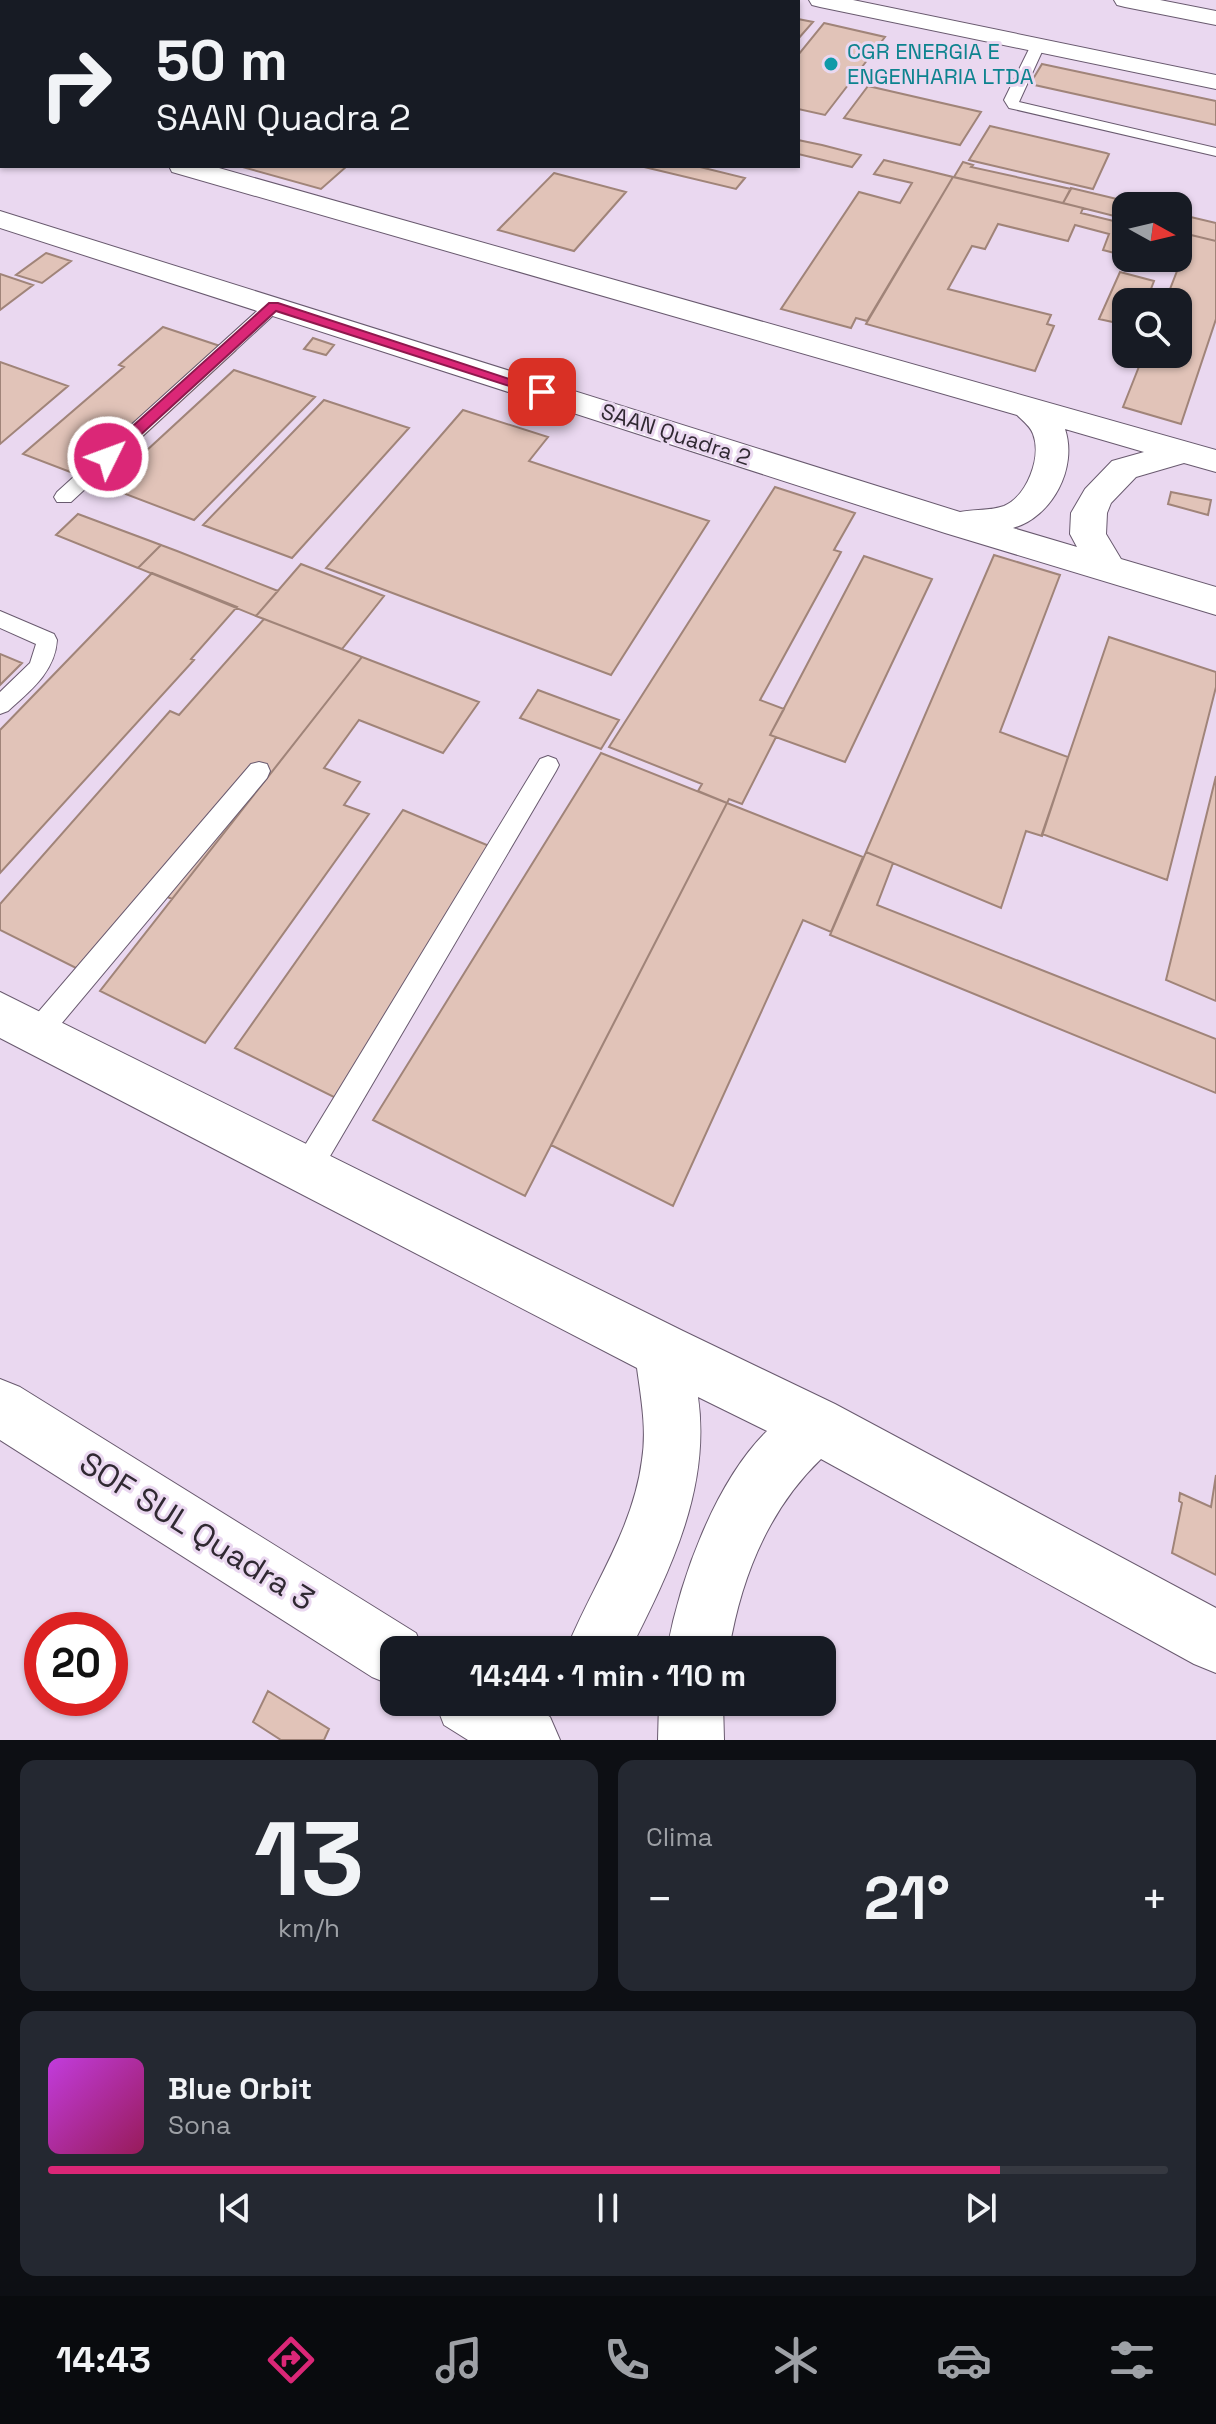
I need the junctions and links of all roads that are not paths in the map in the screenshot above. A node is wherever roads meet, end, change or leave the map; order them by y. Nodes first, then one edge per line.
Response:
1 (820, 0) edge
2 (1125, 0) edge
3 (1216, 18) edge
4 (1038, 45) junction
5 (1212, 78) edge
6 (1216, 152) edge
7 (189, 168) edge
8 (0, 219) edge
9 (273, 306) junction
10 (1028, 407) junction
11 (1200, 457) edge
12 (64, 497) dead end
13 (958, 524) junction
14 (1107, 567) junction
15 (1216, 601) edge
16 (0, 619) edge
17 (0, 705) edge
18 (548, 765) dead end
19 (259, 771) dead end
20 (19, 1024) edge
21 (306, 1170) junction
22 (663, 1351) junction
23 (0, 1407) edge
24 (815, 1424) junction
25 (604, 1636) edge
26 (700, 1636) edge
27 (1216, 1642) edge
28 (380, 1646) edge
29 (691, 1716) edge
30 (691, 1740) edge

1 - 4 street
2 - 3 street
4 - 5 street
4 - 6 lane
7 - 10 street
8 - 9 street, SAAN Quadra 2
9 - 12 lane
9 - 13 street, SAAN Quadra 2
10 - 11 street
10 - 13 street
11 - 14 street
13 - 14 street, SAAN Quadra 2
14 - 15 street, SAAN Quadra 2
16 - 17 lane
18 - 21 lane
19 - 20 lane
20 - 21 street
21 - 22 street
22 - 24 street
22 - 25 street
23 - 28 street, SOF SUL Quadra 3
24 - 26 street
24 - 27 street
29 - 30 street

